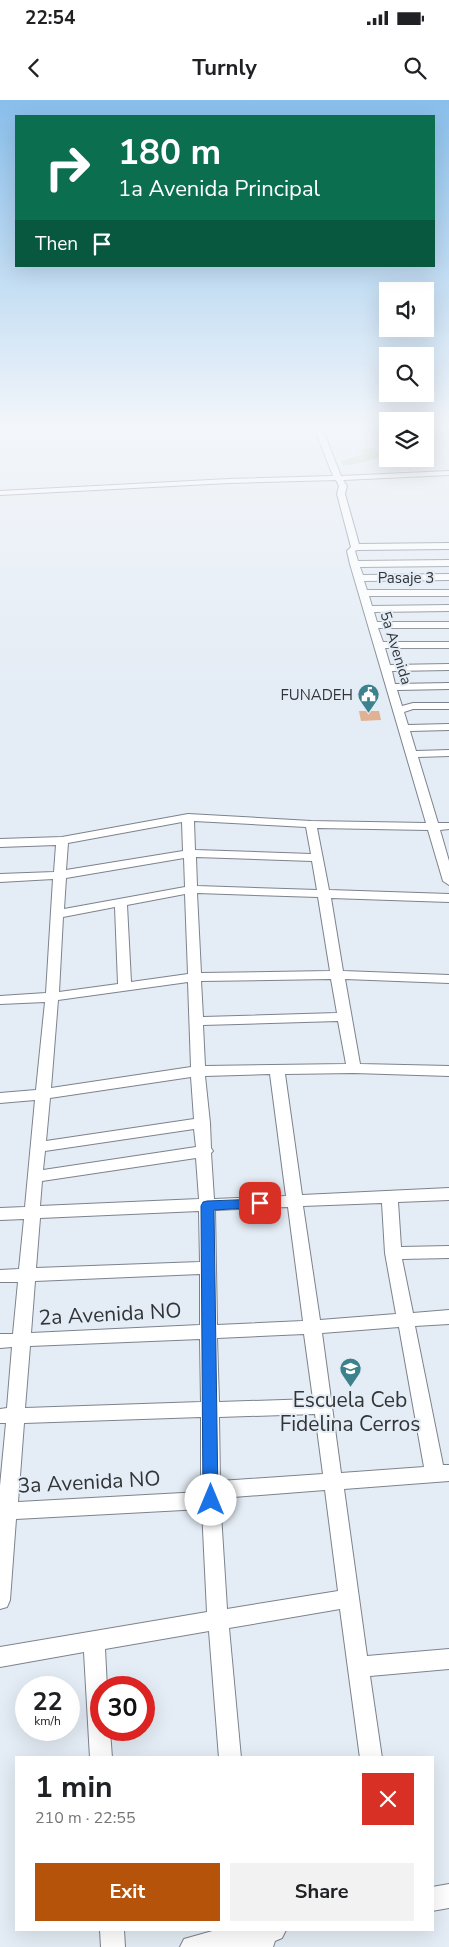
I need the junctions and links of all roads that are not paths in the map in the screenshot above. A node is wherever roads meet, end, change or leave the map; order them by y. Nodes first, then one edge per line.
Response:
1 (346, 511) edge
2 (449, 546) edge
3 (356, 547) junction
4 (449, 563) edge
5 (354, 564) junction
6 (449, 577) edge
7 (359, 578) junction
8 (374, 578) junction
9 (363, 593) junction
10 (449, 593) edge
11 (393, 597) junction
12 (449, 608) edge
13 (368, 609) junction
14 (383, 609) junction
15 (422, 609) junction
16 (373, 625) junction
17 (449, 625) edge
18 (379, 645) junction
19 (449, 645) edge
20 (449, 667) edge
21 (386, 668) junction
22 (449, 686) edge
23 (392, 687) junction
24 (449, 706) edge
25 (399, 710) junction
26 (449, 727) edge
27 (404, 728) junction
28 (449, 753) edge
29 (413, 757) junction
30 (449, 759) edge
31 (188, 817) junction
32 (311, 824) junction
33 (449, 826) edge
34 (433, 828) junction
35 (62, 841) junction
36 (0, 843) edge
37 (190, 853) junction
38 (318, 858) junction
39 (60, 875) junction
40 (0, 878) edge
41 (449, 882) edge
42 (191, 889) junction
43 (324, 894) junction
44 (449, 898) edge
45 (121, 903) junction
46 (59, 914) junction
47 (336, 975) junction
48 (194, 977) junction
49 (449, 979) edge
50 (125, 988) junction
51 (52, 997) junction
52 (0, 1000) edge
53 (344, 1017) junction
54 (197, 1021) junction
55 (354, 1068) junction
56 (277, 1070) junction
57 (198, 1071) junction
58 (449, 1071) edge
59 (44, 1094) junction
60 (0, 1098) edge
61 (203, 1123) junction
62 (38, 1147) junction
63 (205, 1151) junction
64 (35, 1177) junction
65 (449, 1194) edge
66 (390, 1198) junction
67 (295, 1202) junction
68 (207, 1206) junction
69 (32, 1213) junction
70 (0, 1214) edge
71 (449, 1252) edge
72 (393, 1253) junction
73 (207, 1268) junction
74 (28, 1275) junction
75 (0, 1276) edge
76 (449, 1316) edge
77 (406, 1318) junction
78 (312, 1327) junction
79 (208, 1332) junction
80 (21, 1340) junction
81 (0, 1341) edge
82 (323, 1406) junction
83 (211, 1409) junction
84 (8, 1415) edge
85 (442, 1473) edge
86 (333, 1481) junction
87 (211, 1495) junction
88 (4, 1510) edge
89 (1, 1580) edge
90 (349, 1598) junction
91 (0, 1600) edge
92 (218, 1621) junction
93 (94, 1641) junction
94 (0, 1657) edge
95 (449, 1659) edge
96 (358, 1667) junction
97 (101, 1756) edge
98 (230, 1756) edge
99 (371, 1756) edge
100 (449, 1896) edge
101 (434, 1899) edge
102 (112, 1931) edge
103 (259, 1935) edge
104 (113, 1947) edge
105 (192, 1947) edge

1 - 3 street
2 - 3 street
3 - 5 street, 5a Avenida
4 - 5 street
5 - 7 street, 5a Avenida
6 - 8 street
7 - 8 street
7 - 9 street, 5a Avenida
8 - 11 street
9 - 11 street, Pasaje 3
9 - 13 street, 5a Avenida
10 - 11 street, Pasaje 3
11 - 14 street
11 - 15 street
12 - 15 street
13 - 14 street
13 - 16 street, 5a Avenida
14 - 15 street
16 - 17 street
16 - 18 street, 5a Avenida
18 - 19 street
18 - 21 street, 5a Avenida
20 - 21 street
21 - 23 street, 5a Avenida
22 - 23 street
23 - 25 street, 5a Avenida
24 - 25 street
25 - 27 street, 5a Avenida
26 - 27 street
27 - 29 street, 5a Avenida
28 - 29 street
29 - 30 street
29 - 34 street, 5a Avenida
31 - 32 street
31 - 35 street
31 - 37 street
32 - 34 street
32 - 38 street
33 - 34 street
34 - 41 street
35 - 36 street
35 - 39 street
37 - 38 street
37 - 39 street
37 - 42 street
38 - 43 street
39 - 40 street
39 - 46 street
42 - 43 street
42 - 45 street
42 - 48 street
43 - 44 street
43 - 47 street
45 - 46 street
45 - 50 street
46 - 51 street
47 - 48 street
47 - 49 street
47 - 53 street
48 - 50 street
48 - 54 street
50 - 51 street
51 - 52 street
51 - 59 street
53 - 54 street
53 - 55 street
54 - 57 street
55 - 56 street
55 - 58 street
56 - 57 street
56 - 67 street
57 - 59 street
57 - 61 street
59 - 60 street
59 - 62 street
61 - 62 street
61 - 63 street
62 - 64 street
63 - 64 street
63 - 68 street
64 - 69 street
65 - 66 street
66 - 67 street
66 - 72 street
67 - 68 street
67 - 78 street
68 - 69 street
68 - 73 street
69 - 70 street
69 - 74 street
71 - 72 street
72 - 77 street
73 - 74 street
73 - 79 street
74 - 75 street
74 - 80 street
76 - 77 street, 2a Avenida NO
77 - 78 street, 2a Avenida NO
77 - 85 street
78 - 79 street, 2a Avenida NO
78 - 82 street
79 - 80 street, 2a Avenida NO
79 - 83 street
80 - 81 street, 2a Avenida NO
80 - 84 street
82 - 83 street
82 - 86 street
83 - 84 street
83 - 87 street
84 - 88 street
85 - 86 street, 3a Avenida NO
86 - 87 street, 3a Avenida NO
86 - 90 street
87 - 88 street, 3a Avenida NO
87 - 92 street
88 - 89 street
89 - 91 street
90 - 92 street
90 - 96 street
92 - 93 street
92 - 98 street
93 - 94 street
93 - 97 street
95 - 96 street
96 - 99 street
100 - 101 street
102 - 104 street
103 - 105 street

